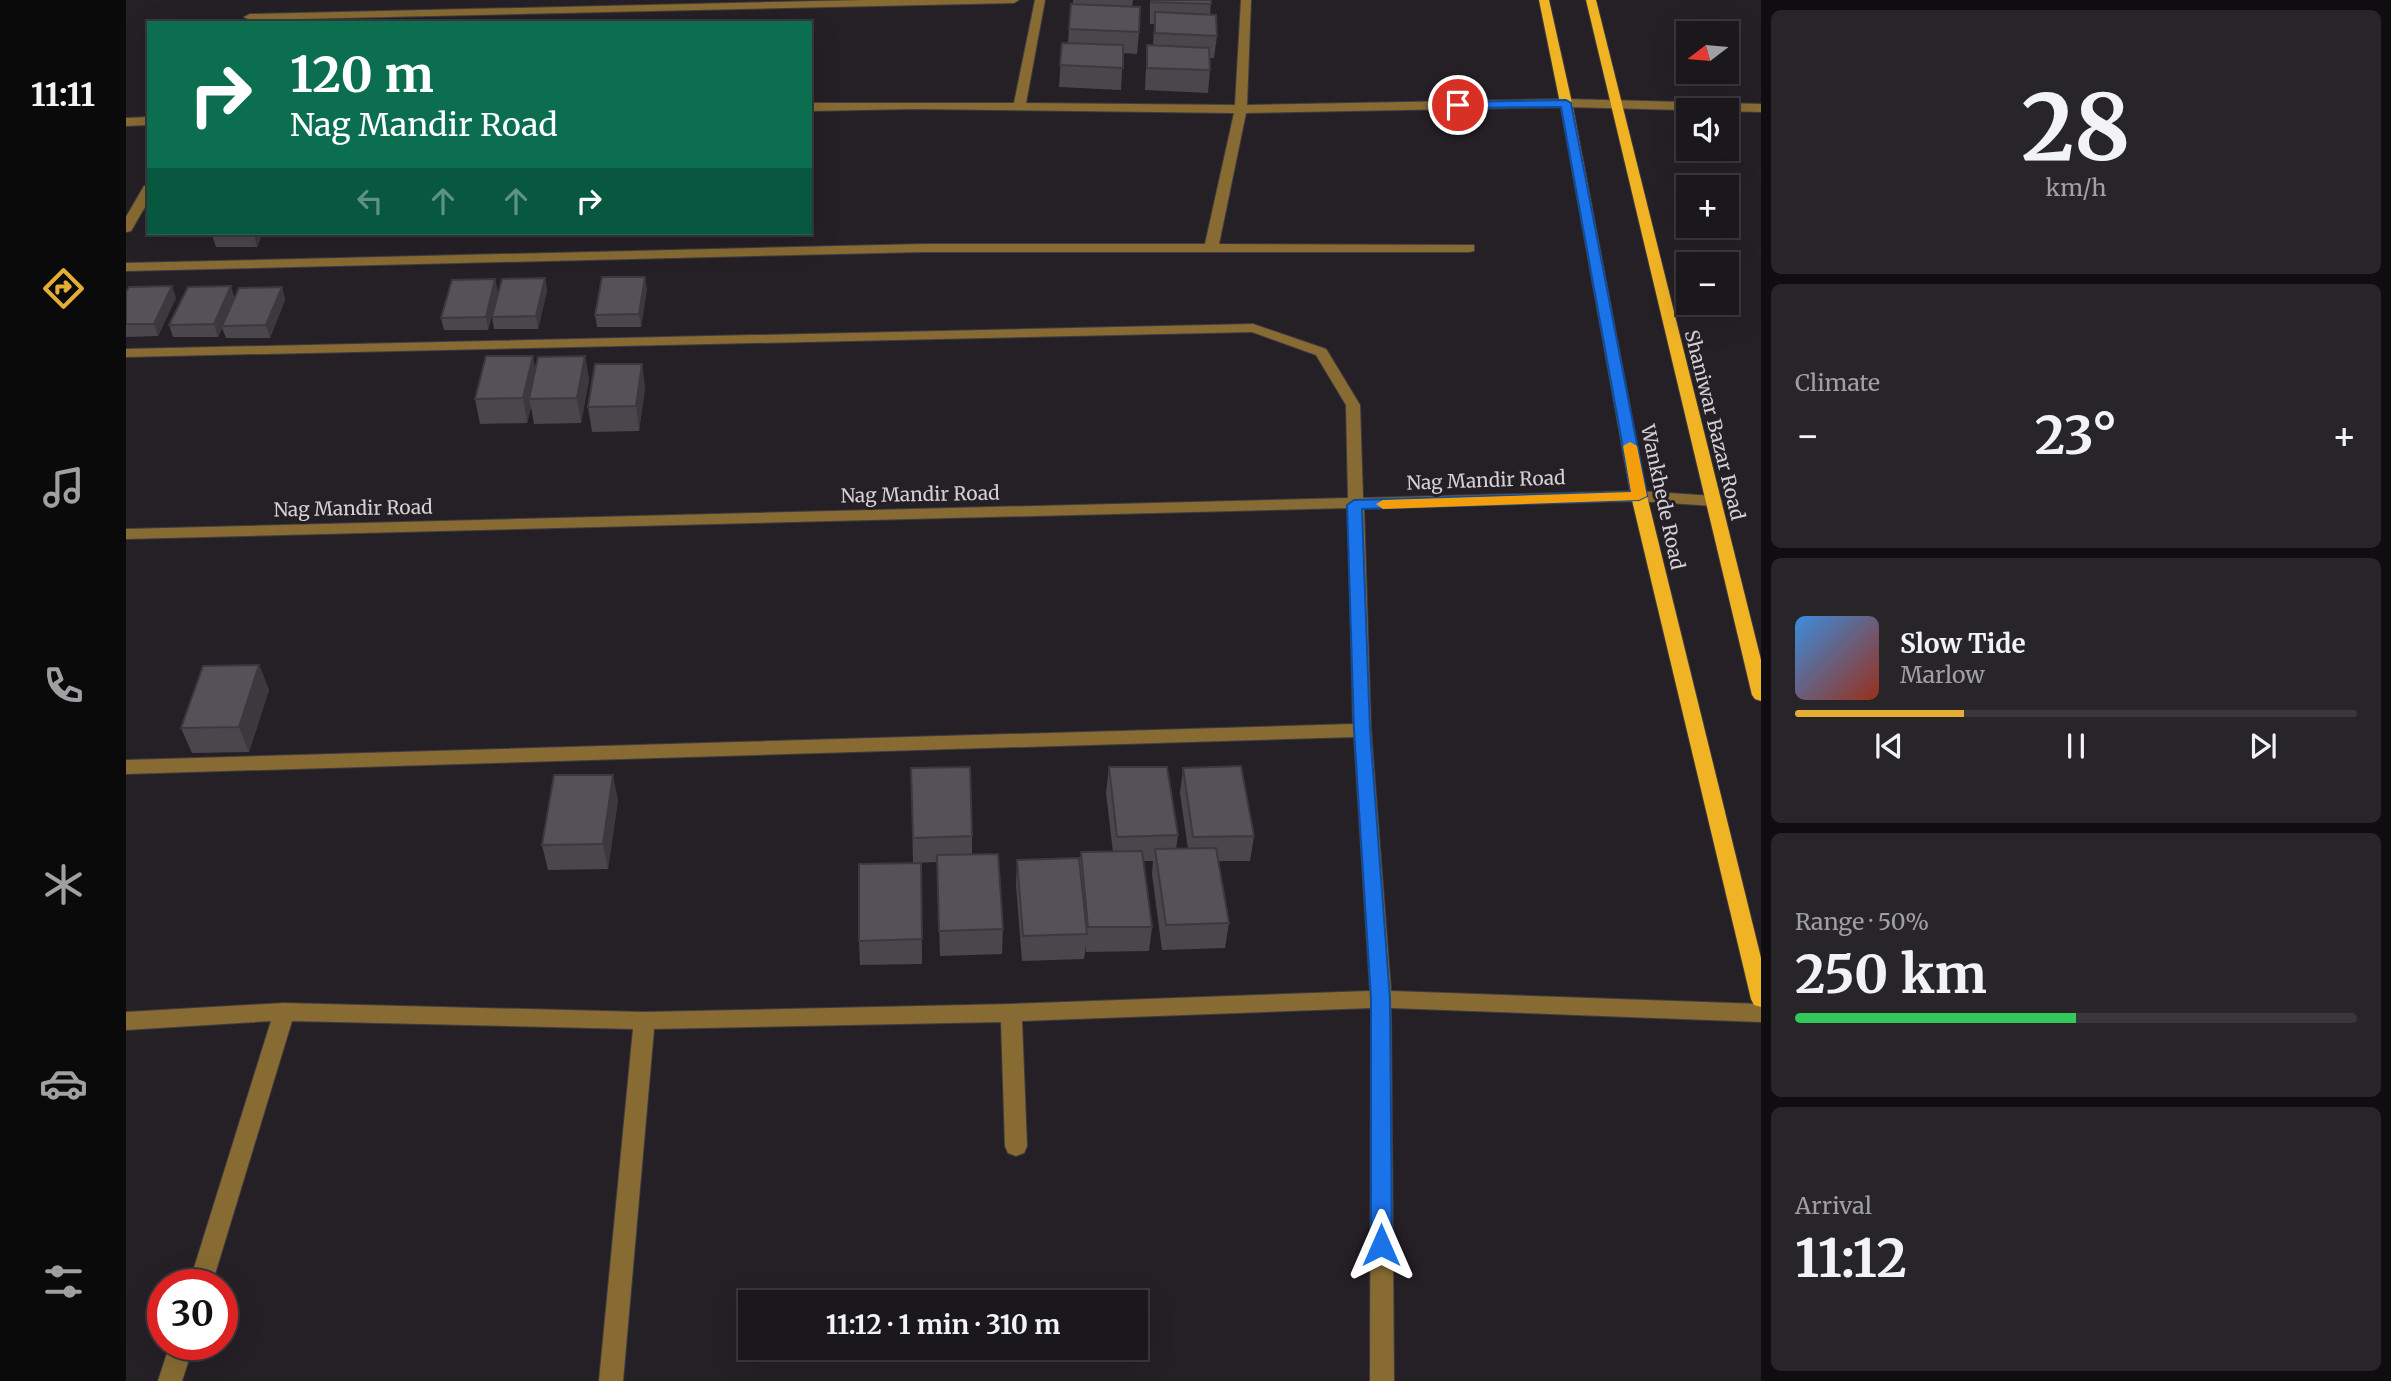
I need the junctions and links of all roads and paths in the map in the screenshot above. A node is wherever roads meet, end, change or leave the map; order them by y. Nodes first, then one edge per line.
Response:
1 (259, 0) edge
2 (1014, 0) edge
3 (1040, 0) edge
4 (1246, 0) edge
5 (1544, 0) edge
6 (1591, 0) edge
7 (248, 20) edge
8 (1566, 103) junction
9 (1617, 104) junction
10 (812, 107) edge
11 (1019, 107) junction
12 (1761, 108) edge
13 (1241, 109) junction
14 (147, 121) edge
15 (126, 122) edge
16 (147, 192) edge
17 (126, 228) edge
18 (1211, 248) junction
19 (1469, 248) dead end
20 (126, 267) edge
21 (126, 353) edge
22 (1639, 496) junction
23 (1714, 501) junction
24 (1354, 505) junction
25 (126, 534) edge
26 (1761, 695) edge
27 (1362, 730) junction
28 (126, 767) edge
29 (1381, 999) junction
30 (1761, 999) edge
31 (284, 1012) junction
32 (1011, 1013) junction
33 (1761, 1013) edge
34 (126, 1021) edge
35 (644, 1021) junction
36 (1016, 1146) dead end
37 (205, 1269) edge
38 (177, 1360) edge
39 (170, 1381) edge
40 (611, 1381) edge
41 (1382, 1381) edge

1 - 7 street
2 - 7 street
3 - 11 street
4 - 13 street
5 - 8 main road, Wankhede Road
6 - 9 main road, Shaniwar Bazar Road
8 - 9 street
8 - 13 street
8 - 22 main road, Wankhede Road
9 - 12 street
9 - 23 main road, Shaniwar Bazar Road
10 - 11 street
11 - 13 street
13 - 18 street
14 - 15 street
16 - 17 street
18 - 19 street
18 - 20 street
21 - 24 street
22 - 23 street, Nag Mandir Road
22 - 24 street, Nag Mandir Road
22 - 30 main road, Wankhede Road
23 - 26 main road, Shaniwar Bazar Road
24 - 25 street, Nag Mandir Road
24 - 27 street
27 - 28 street
27 - 29 street
29 - 32 street
29 - 33 street
29 - 41 street
31 - 34 street
31 - 35 street
31 - 37 street
32 - 35 street
32 - 36 street
35 - 40 street
38 - 39 street

